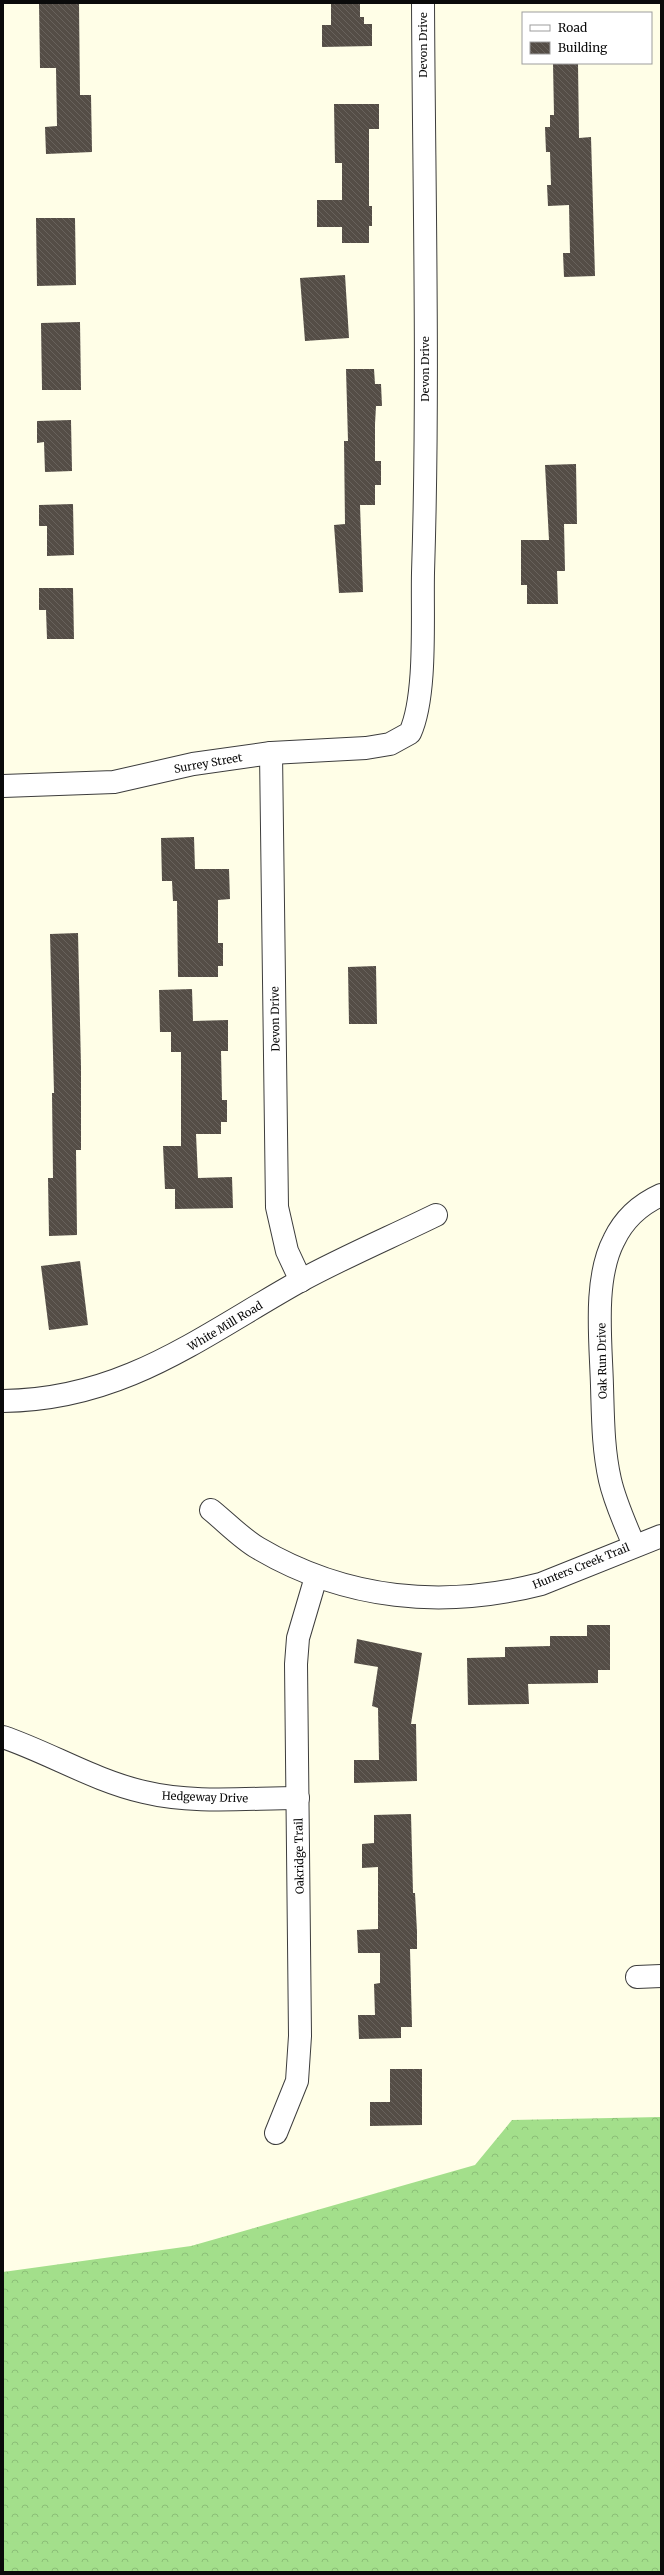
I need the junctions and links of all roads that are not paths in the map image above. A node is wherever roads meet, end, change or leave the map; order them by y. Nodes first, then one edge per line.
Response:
1 (423, 3) edge
2 (410, 733) joint
3 (271, 753) junction
4 (3, 786) edge
5 (661, 1194) edge
6 (436, 1215) dead end
7 (301, 1281) junction
8 (3, 1401) edge
9 (211, 1510) dead end
10 (661, 1536) edge
11 (634, 1545) junction
12 (316, 1577) junction
13 (3, 1737) edge
14 (298, 1798) junction
15 (661, 1976) edge
16 (637, 1977) dead end
17 (276, 2133) dead end

1 - 2 street, Devon Drive
2 - 3 street, Surrey Street
3 - 4 street, Surrey Street
3 - 7 street, Devon Drive
5 - 11 street, Oak Run Drive
6 - 7 street, White Mill Road
7 - 8 street, White Mill Road
9 - 12 street, Hunters Creek Trail
10 - 11 street, Hunters Creek Trail
11 - 12 street, Hunters Creek Trail
12 - 14 street, Oakridge Trail
13 - 14 street, Hedgeway Drive
14 - 17 street, Oakridge Trail
15 - 16 street

